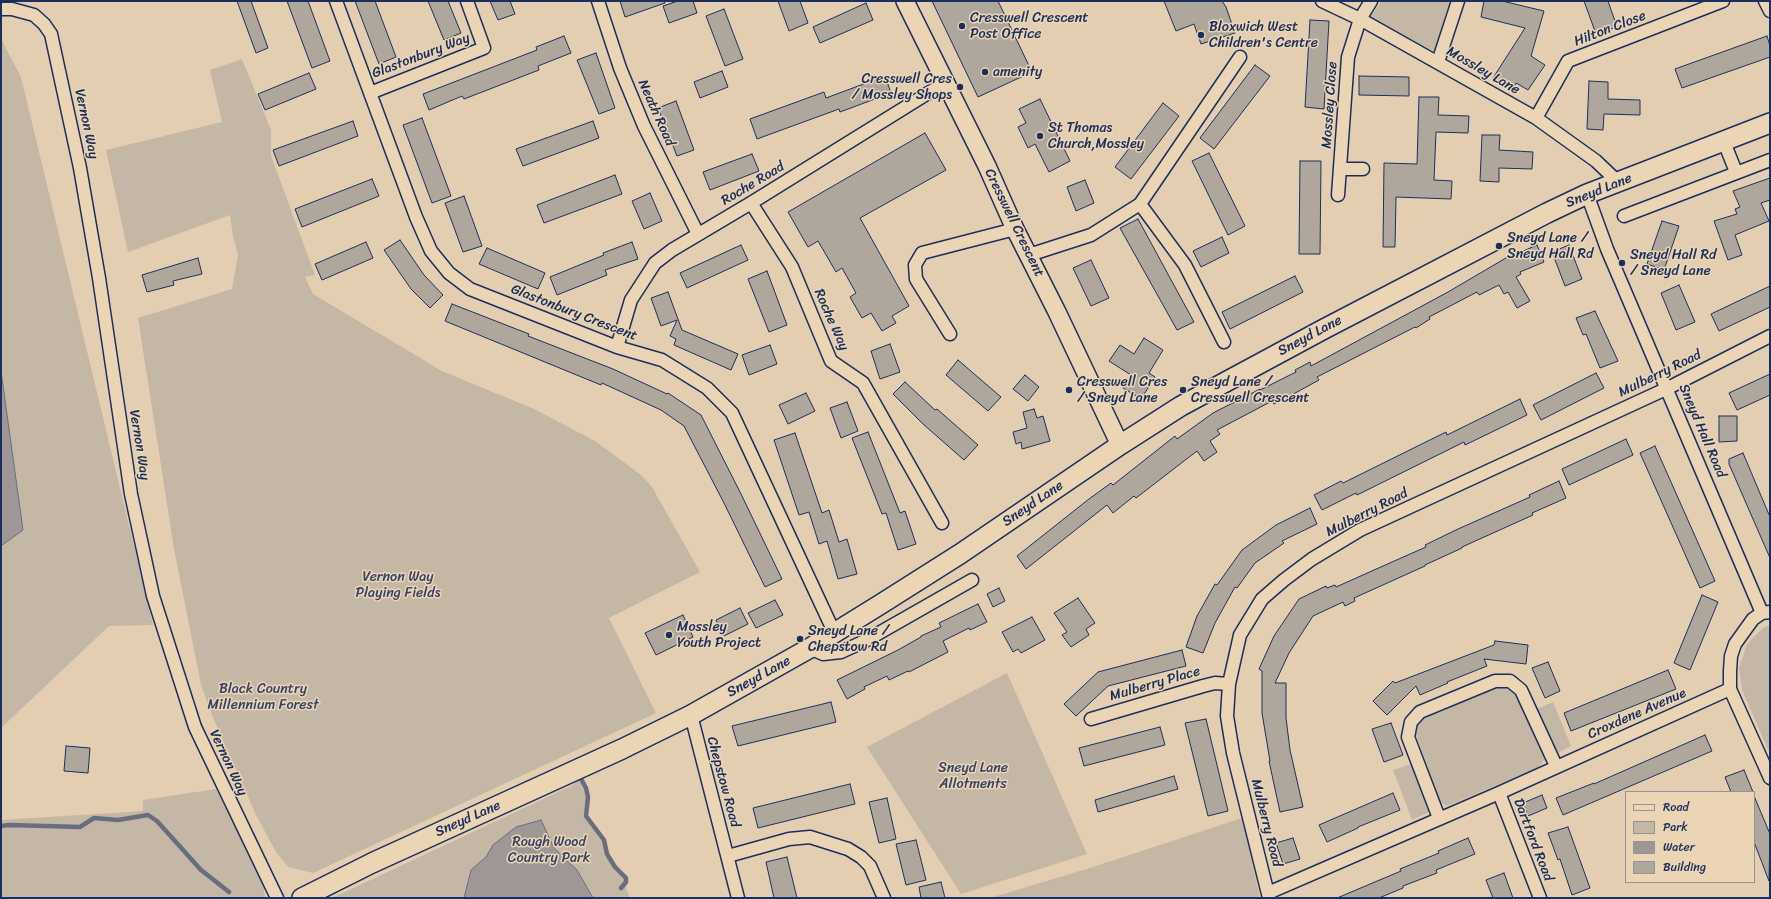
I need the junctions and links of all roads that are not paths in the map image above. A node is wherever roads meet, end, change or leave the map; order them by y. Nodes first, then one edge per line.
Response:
1 (336, 1) edge
2 (467, 1) edge
3 (598, 1) edge
4 (905, 1) edge
5 (1322, 1) edge
6 (1371, 1) edge
7 (1458, 1) edge
8 (1723, 1) edge
9 (1765, 1) edge
10 (1, 9) edge
11 (1770, 11) edge
12 (1360, 19) junction
13 (1240, 57) dead end
14 (1438, 62) junction
15 (946, 82) junction
16 (370, 93) junction
17 (1536, 118) junction
18 (1770, 123) edge
19 (1724, 142) junction
20 (1770, 160) edge
21 (1340, 169) junction
22 (1363, 169) dead end
23 (1736, 172) junction
24 (1618, 182) junction
25 (1587, 194) junction
26 (1338, 195) dead end
27 (750, 203) junction
28 (1140, 204) junction
29 (1624, 216) dead end
30 (1015, 229) junction
31 (698, 234) junction
32 (1029, 255) junction
33 (950, 334) dead end
34 (1217, 336) dead end
35 (1770, 336) edge
36 (617, 347) junction
37 (1668, 388) junction
38 (1120, 445) junction
39 (943, 523) dead end
40 (972, 580) dead end
41 (1766, 612) edge
42 (834, 632) junction
43 (810, 648) junction
44 (1229, 684) junction
45 (1730, 689) junction
46 (691, 715) junction
47 (1091, 719) dead end
48 (1556, 766) junction
49 (1770, 778) edge
50 (1499, 793) junction
51 (1439, 818) junction
52 (728, 856) junction
53 (1269, 895) edge
54 (277, 898) edge
55 (302, 898) edge
56 (738, 898) edge
57 (884, 898) edge
58 (1540, 898) edge

1 - 16 street, Glastonbury Crescent
2 - 16 street, Glastonbury Way
3 - 31 street, Neath Road
4 - 15 street, Cresswell Crescent
5 - 12 street, Mossley Lane
6 - 12 street, Mossley Close
7 - 14 street
8 - 17 street, Hilton Close
9 - 11 street
10 - 54 street, Vernon Way
12 - 14 street, Mossley Lane
12 - 21 street, Mossley Close
13 - 28 street
14 - 17 street, Mossley Lane
15 - 27 street, Roche Road
15 - 30 street, Cresswell Crescent
16 - 36 street, Glastonbury Crescent
17 - 24 street, Mossley Lane
18 - 19 main road, Sneyd Lane
19 - 23 street
19 - 24 main road, Sneyd Lane
20 - 23 street
21 - 22 street
21 - 26 street, Mossley Close
23 - 29 street
24 - 25 main road, Sneyd Lane
25 - 37 street, Sneyd Hall Road
25 - 38 main road, Sneyd Lane
27 - 31 street, Roche Road
27 - 39 street, Roche Way
28 - 32 street
28 - 34 street
30 - 32 street, Cresswell Crescent
30 - 33 street
31 - 36 street, Roche Road
32 - 38 street, Cresswell Crescent
35 - 37 street, Mulberry Road
36 - 42 street, Glastonbury Crescent
37 - 41 street, Sneyd Hall Road
37 - 44 street, Mulberry Road
38 - 42 main road, Sneyd Lane
40 - 43 street
41 - 45 street, Sneyd Hall Road
42 - 43 main road, Sneyd Lane
43 - 46 main road, Sneyd Lane
44 - 47 street, Mulberry Place
44 - 53 street, Mulberry Road
45 - 48 street, Croxdene Avenue
45 - 49 street, Sneyd Hall Road
46 - 52 street, Chepstow Road
46 - 55 main road, Sneyd Lane
48 - 50 street, Croxdene Avenue
48 - 51 street
50 - 51 street, Croxdene Avenue
50 - 58 street, Dartford Road
51 - 53 street, Croxdene Avenue
52 - 56 street, Chepstow Road
52 - 57 street

